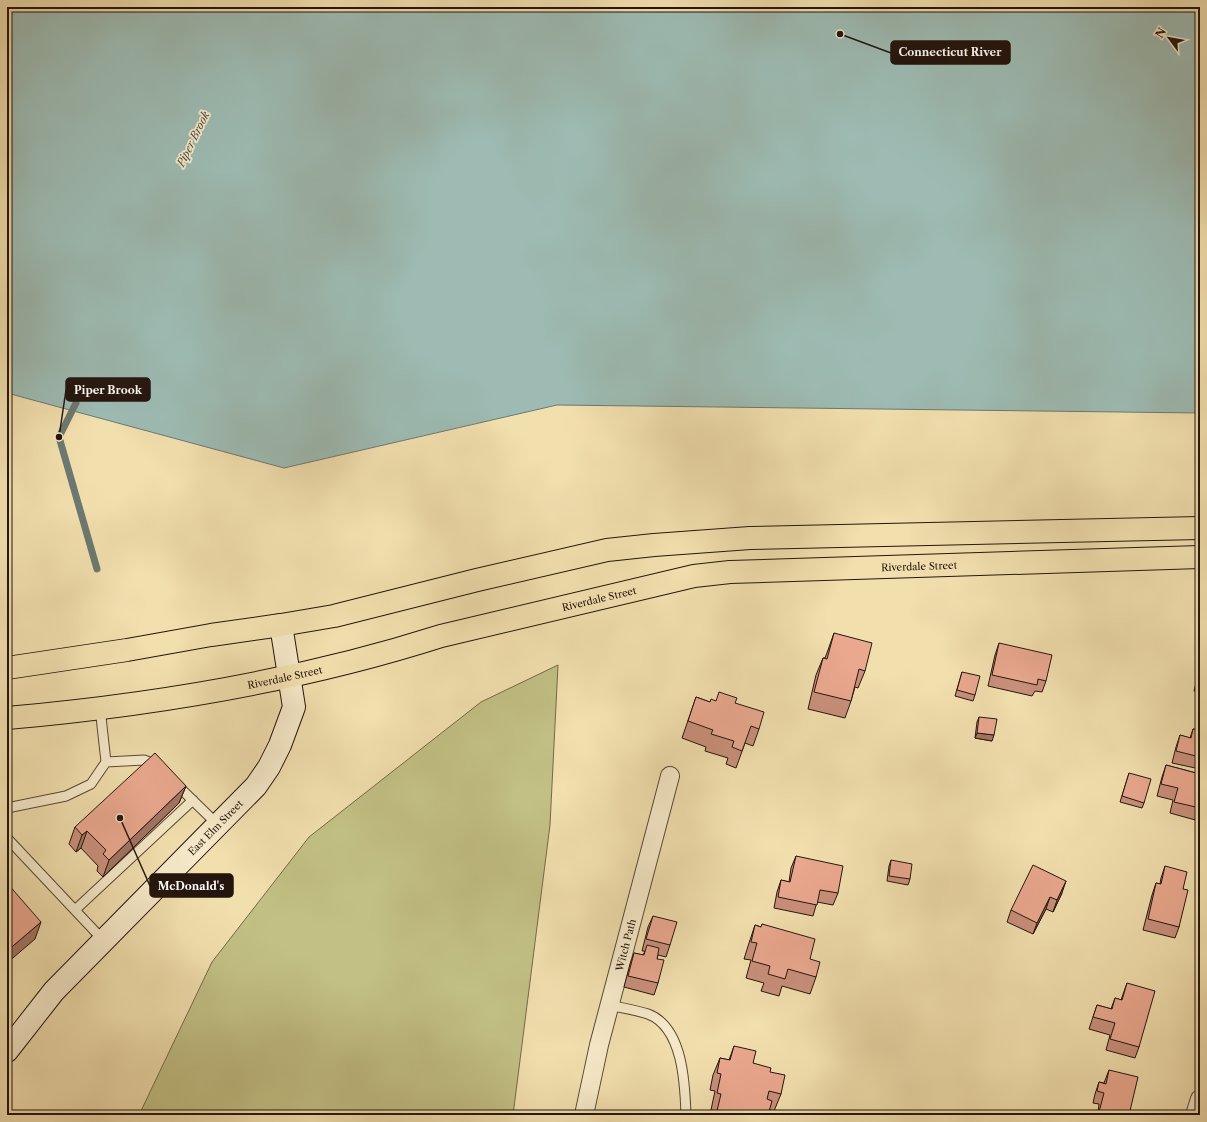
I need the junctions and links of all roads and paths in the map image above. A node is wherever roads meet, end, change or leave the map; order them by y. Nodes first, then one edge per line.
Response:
1 (1200, 528) edge
2 (1200, 557) edge
3 (281, 625) junction
4 (7, 668) edge
5 (290, 677) junction
6 (100, 708) junction
7 (7, 718) edge
8 (106, 762) junction
9 (670, 776) dead end
10 (193, 800) junction
11 (7, 808) edge
12 (218, 825) junction
13 (7, 838) edge
14 (75, 910) junction
15 (104, 941) junction
16 (54, 991) junction
17 (610, 1005) junction
18 (7, 1028) edge
19 (7, 1051) edge
20 (1200, 1099) edge
21 (584, 1115) edge
22 (686, 1115) edge
23 (1196, 1115) edge

1 - 3 main road
2 - 5 main road, Riverdale Street
3 - 4 main road
3 - 5 main road, East Elm Street
5 - 6 main road, Riverdale Street
5 - 12 main road, East Elm Street
6 - 7 main road, Riverdale Street
6 - 8 lane
8 - 10 lane
8 - 11 lane
9 - 17 street, Witch Path
10 - 12 lane
10 - 14 lane
12 - 15 main road, East Elm Street
13 - 14 lane
14 - 15 lane
15 - 16 main road, East Elm Street
16 - 18 main road, East Elm Street
16 - 19 main road, East Elm Street
17 - 21 street, Witch Path
17 - 22 lane
20 - 23 street

